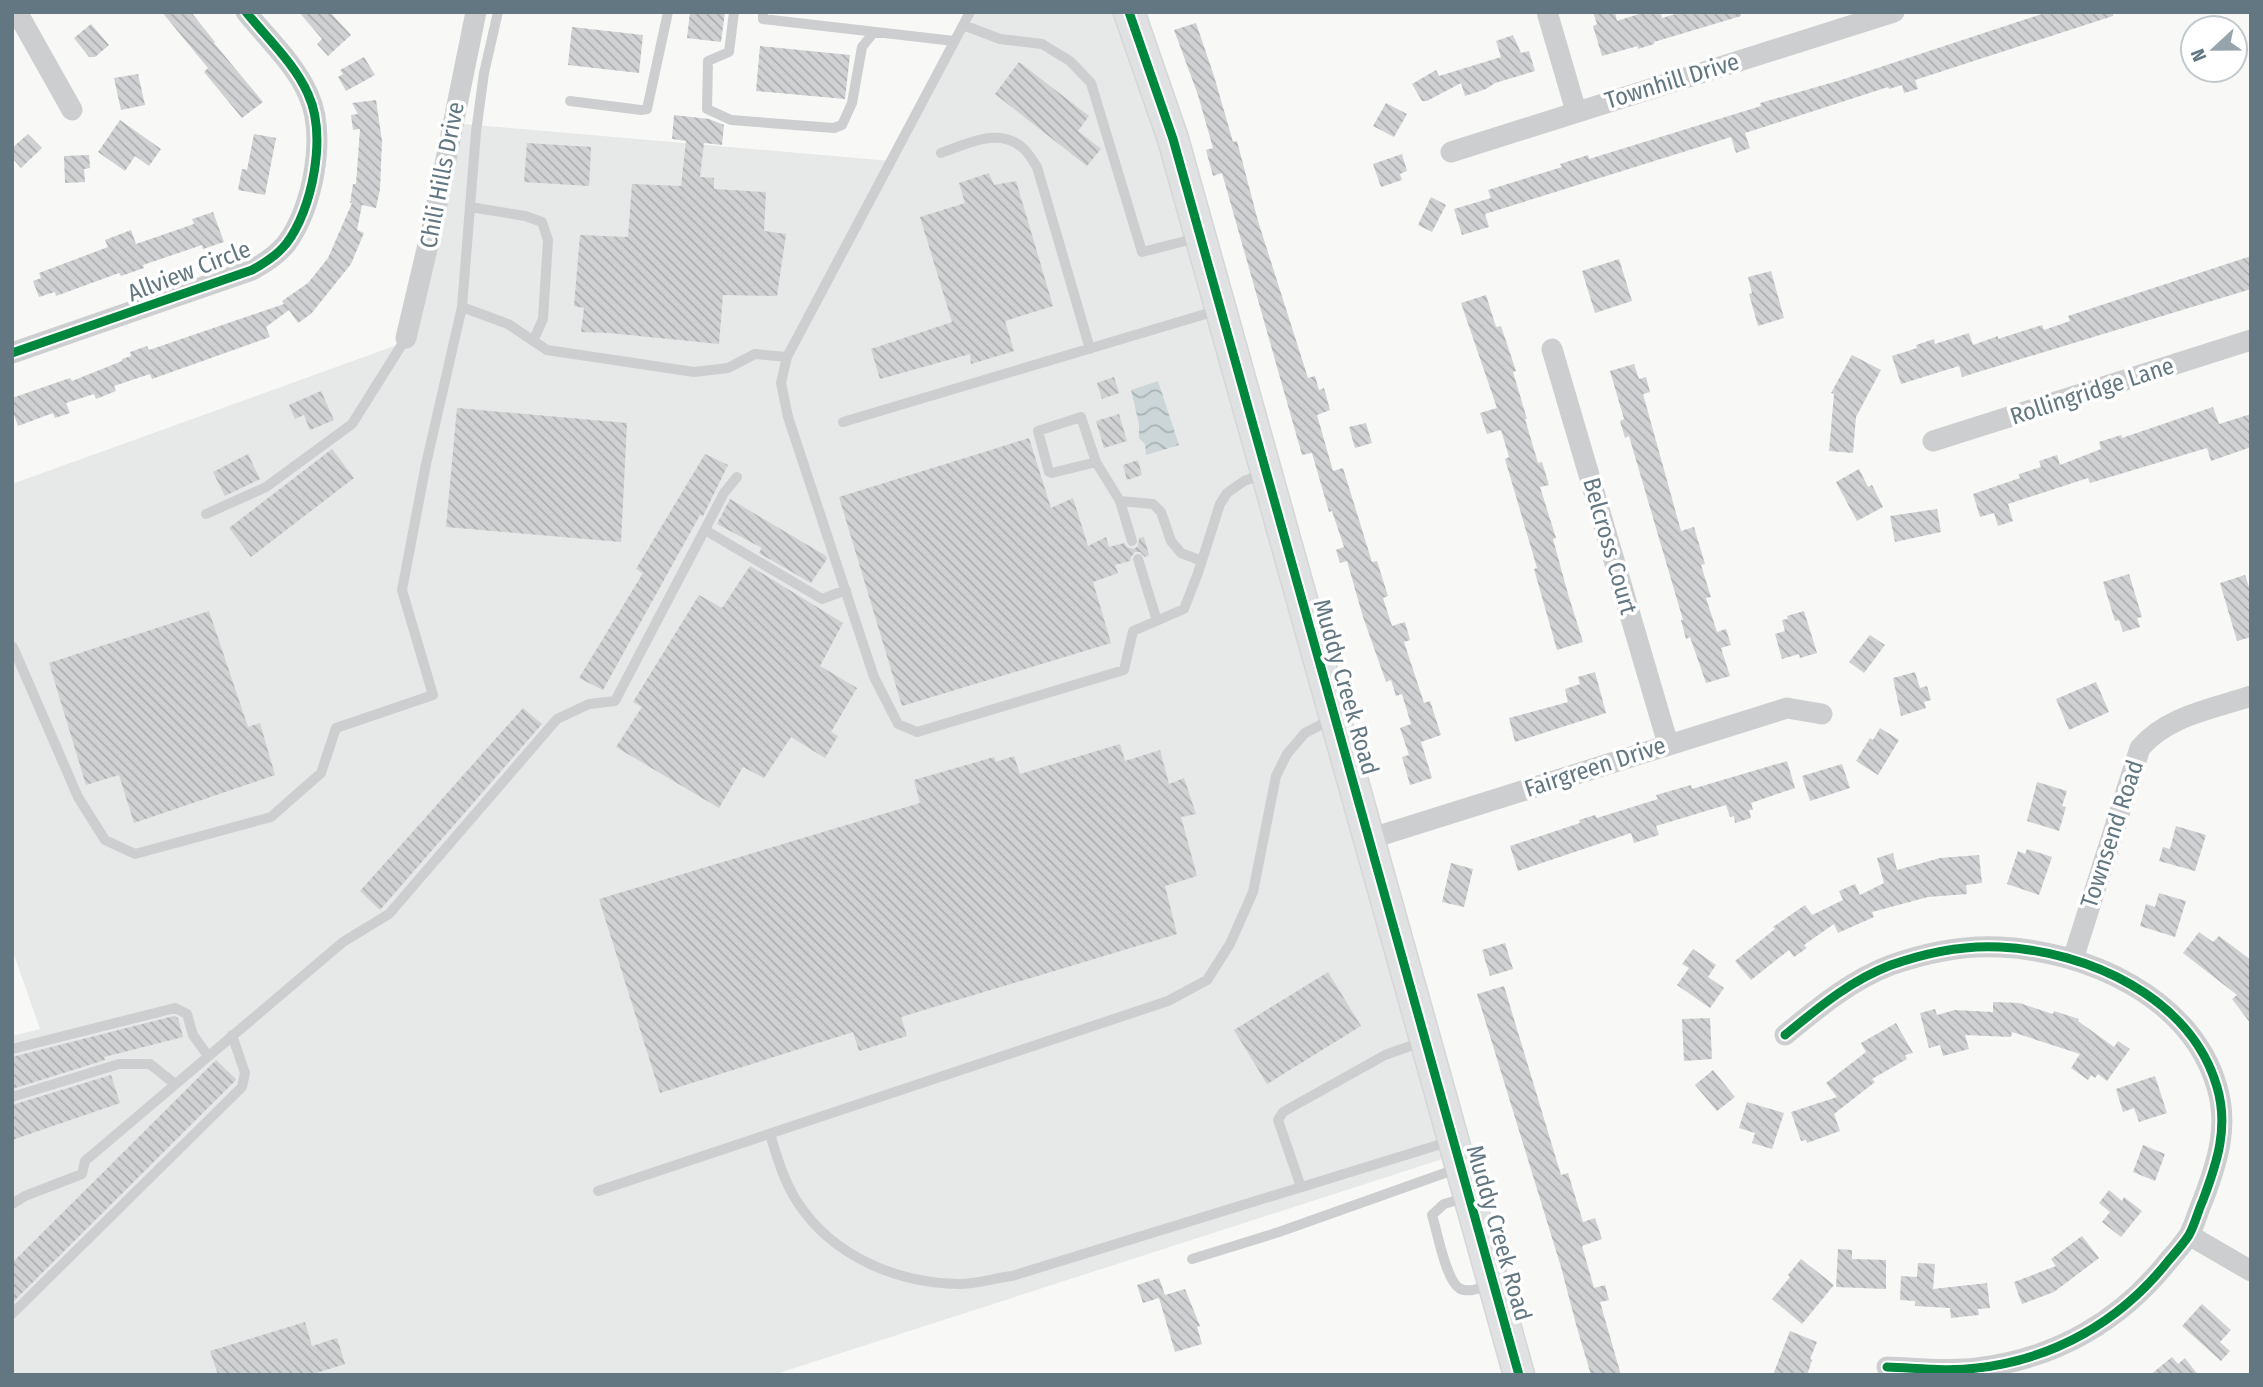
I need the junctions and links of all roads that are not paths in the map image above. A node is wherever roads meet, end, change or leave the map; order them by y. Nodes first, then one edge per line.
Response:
1 (17, 12) edge
2 (246, 12) edge
3 (476, 12) edge
4 (498, 12) edge
5 (668, 12) edge
6 (734, 12) edge
7 (763, 12) edge
8 (970, 12) edge
9 (1129, 12) edge
10 (1547, 12) edge
11 (1894, 12) edge
12 (963, 26) junction
13 (874, 32) junction
14 (954, 41) junction
15 (570, 102) dead end
16 (72, 110) dead end
17 (1576, 111) junction
18 (1451, 152) dead end
19 (941, 153) dead end
20 (470, 207) junction
21 (1200, 237) junction
22 (462, 307) junction
23 (1220, 310) junction
24 (406, 338) joint
25 (2251, 340) edge
26 (533, 341) junction
27 (1090, 349) junction
28 (1552, 349) dead end
29 (12, 353) edge
30 (787, 357) junction
31 (843, 422) dead end
32 (1933, 441) dead end
33 (1096, 462) junction
34 (1266, 473) junction
35 (737, 477) dead end
36 (1120, 501) junction
37 (206, 514) dead end
38 (705, 530) junction
39 (1132, 541) dead end
40 (1138, 559) dead end
41 (1202, 561) junction
42 (846, 590) junction
43 (1157, 621) junction
44 (13, 647) edge
45 (2251, 696) edge
46 (1822, 714) dead end
47 (1335, 717) junction
48 (1668, 744) junction
49 (1369, 839) junction
50 (2073, 959) junction
51 (232, 1035) junction
52 (1785, 1035) dead end
53 (1425, 1040) junction
54 (12, 1049) edge
55 (208, 1056) junction
56 (175, 1084) junction
57 (12, 1097) edge
58 (769, 1134) junction
59 (1458, 1154) junction
60 (1301, 1187) junction
61 (598, 1191) dead end
62 (1470, 1196) junction
63 (12, 1203) edge
64 (2189, 1235) junction
65 (1192, 1259) dead end
66 (2251, 1271) edge
67 (1494, 1284) junction
68 (12, 1314) edge
69 (1887, 1367) dead end
70 (1519, 1375) edge

1 - 16 street
2 - 29 street, Allview Circle
3 - 24 street, Chili Hills Drive
4 - 20 lane
5 - 15 lane
6 - 13 lane
7 - 13 lane
8 - 12 lane
9 - 21 street, Muddy Creek Road
10 - 17 street
11 - 17 street, Townhill Drive
12 - 14 lane
12 - 21 lane
13 - 14 lane
14 - 30 lane
17 - 18 street, Townhill Drive
19 - 27 lane
20 - 22 lane
20 - 26 lane
21 - 23 street, Muddy Creek Road
22 - 26 lane
22 - 44 lane
23 - 27 lane
23 - 34 street, Muddy Creek Road
24 - 37 lane
25 - 32 street, Rollingridge Lane
26 - 30 lane
27 - 31 lane
28 - 48 street, Belcross Court
30 - 42 lane
33 - 33 lane
33 - 36 lane
34 - 41 lane
34 - 47 street, Muddy Creek Road
35 - 38 lane
36 - 39 lane
36 - 41 lane
38 - 42 lane
38 - 51 lane
40 - 43 lane
41 - 43 lane
42 - 43 lane
45 - 50 street, Townsend Road
46 - 48 street, Fairgreen Drive
47 - 49 street, Muddy Creek Road
47 - 58 lane
48 - 49 street, Fairgreen Drive
49 - 53 street, Muddy Creek Road
50 - 52 street
50 - 64 street
51 - 55 lane
51 - 68 lane
53 - 59 street, Muddy Creek Road
53 - 60 lane
54 - 55 lane
55 - 56 lane
56 - 57 lane
56 - 63 lane
58 - 60 lane
58 - 61 lane
59 - 60 lane
59 - 62 street, Muddy Creek Road
59 - 65 lane
62 - 67 street, Muddy Creek Road
62 - 67 lane
64 - 66 street
64 - 69 street
67 - 70 street, Muddy Creek Road

